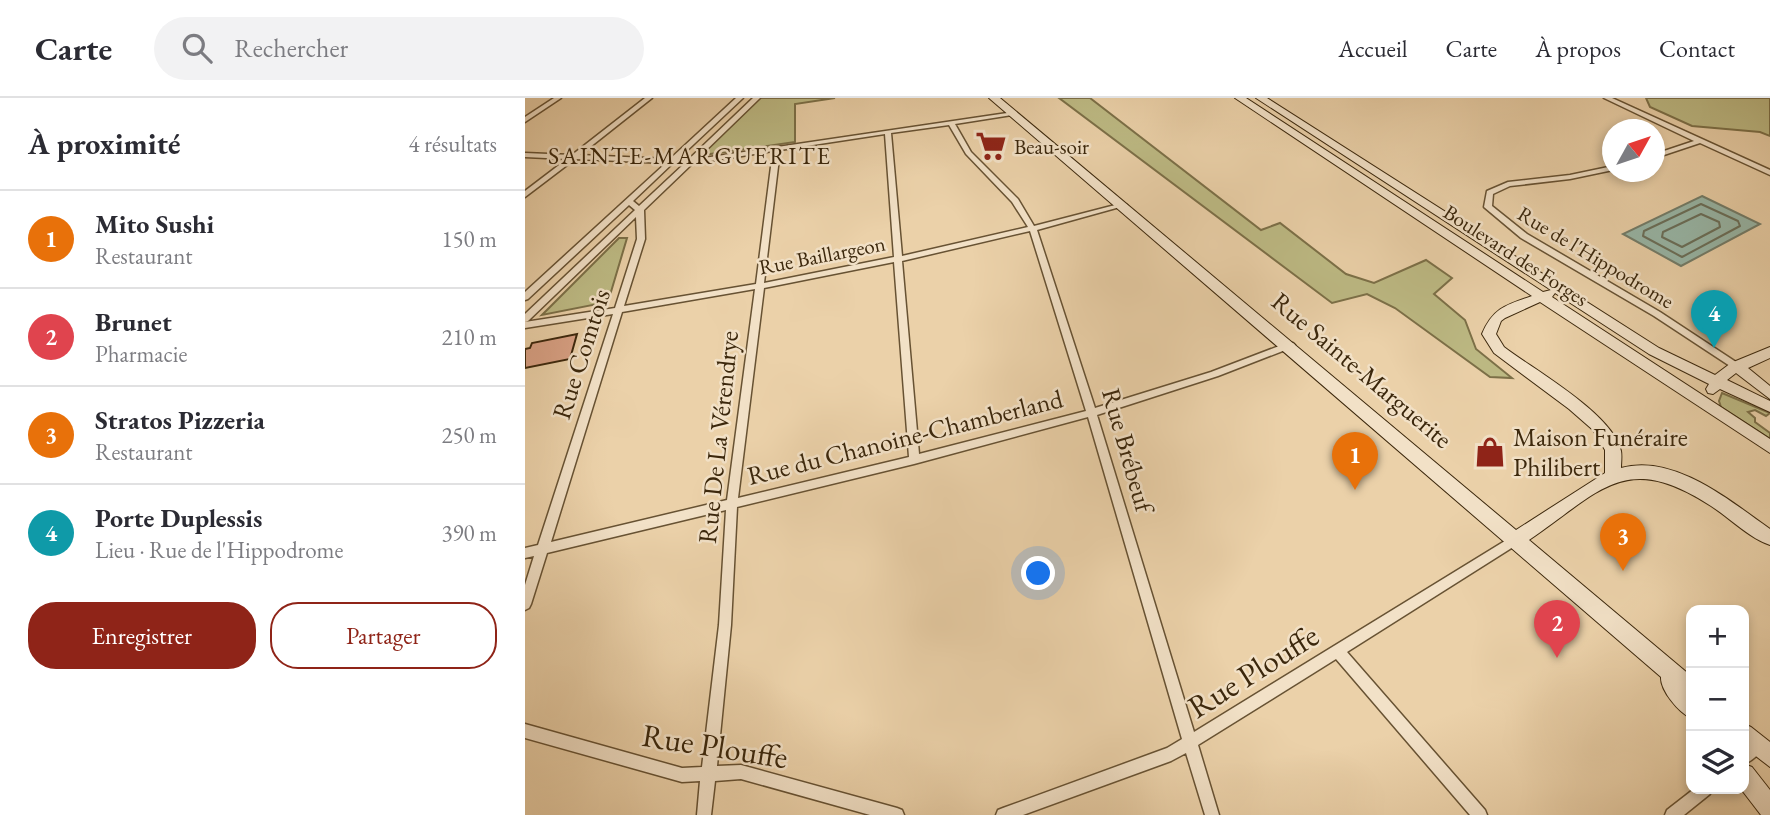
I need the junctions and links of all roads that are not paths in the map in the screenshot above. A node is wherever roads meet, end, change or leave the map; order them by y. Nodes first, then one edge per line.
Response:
1 (558, 98) edge
2 (649, 98) edge
3 (740, 98) edge
4 (757, 98) edge
5 (994, 98) edge
6 (1240, 98) edge
7 (1261, 98) edge
8 (1607, 98) edge
9 (1012, 113) junction
10 (525, 120) edge
11 (951, 122) junction
12 (888, 132) junction
13 (1322, 137) junction
14 (1700, 141) junction
15 (1307, 142) junction
16 (777, 149) junction
17 (1665, 152) edge
18 (525, 155) edge
19 (572, 158) junction
20 (670, 162) junction
21 (690, 162) junction
22 (1602, 170) edge
23 (1770, 173) edge
24 (525, 195) edge
25 (629, 201) junction
26 (1123, 205) junction
27 (640, 210) junction
28 (1033, 230) junction
29 (896, 259) junction
30 (761, 284) junction
31 (1558, 290) junction
32 (525, 297) edge
33 (1543, 297) junction
34 (618, 310) junction
35 (525, 319) edge
36 (525, 325) edge
37 (1290, 345) junction
38 (1770, 352) edge
39 (1736, 366) junction
40 (1716, 382) junction
41 (1770, 394) edge
42 (1706, 404) junction
43 (1770, 407) edge
44 (1093, 414) junction
45 (1770, 447) edge
46 (913, 460) junction
47 (1613, 476) junction
48 (733, 504) junction
49 (1770, 538) edge
50 (1517, 539) junction
51 (543, 548) junction
52 (525, 553) edge
53 (525, 604) edge
54 (1647, 650) junction
55 (1338, 651) junction
56 (1686, 685) edge
57 (1686, 701) edge
58 (525, 731) edge
59 (1191, 743) junction
60 (709, 774) junction
61 (1749, 781) edge
62 (1699, 794) edge
63 (1770, 808) edge
64 (704, 815) edge
65 (897, 815) edge
66 (1003, 815) edge
67 (1212, 815) edge
68 (1479, 815) edge
69 (1672, 815) edge

1 - 10 street
2 - 19 street
3 - 20 street
4 - 21 street
5 - 9 street, Rue Sainte-Marguerite
6 - 15 street, Boulevard des Forges
7 - 13 street, Boulevard des Forges
8 - 14 street
9 - 11 street
9 - 26 street, Rue Sainte-Marguerite
11 - 12 street
11 - 28 street, Rue Brébeuf
12 - 16 street
12 - 29 street
13 - 15 street
13 - 31 street, Boulevard des Forges
14 - 17 street
14 - 23 street
15 - 33 street, Boulevard des Forges
16 - 21 street
16 - 30 street, Rue De La Vérendrye
18 - 19 street
19 - 20 street
19 - 24 street
20 - 21 street
20 - 25 street
21 - 27 street
22 - 39 street, Rue de l'Hippodrome
25 - 27 street
25 - 32 street
26 - 28 street, Rue Baillargeon
26 - 37 street, Rue Sainte-Marguerite
27 - 34 street, Rue Comtois
27 - 35 street
28 - 29 street, Rue Baillargeon
28 - 44 street, Rue Brébeuf
29 - 30 street, Rue Baillargeon
29 - 46 street
30 - 34 street, Rue Baillargeon
30 - 48 street, Rue De La Vérendrye
31 - 33 street
31 - 40 street, Boulevard des Forges
33 - 42 street, Boulevard des Forges
33 - 47 street
34 - 36 street, Rue Baillargeon
34 - 51 street, Rue Comtois
37 - 44 street, Rue du Chanoine-Chamberland
37 - 50 street, Rue Sainte-Marguerite
38 - 39 street
39 - 40 street
39 - 41 street
40 - 42 street
40 - 43 street, Boulevard des Forges
42 - 45 street, Boulevard des Forges
44 - 46 street, Rue du Chanoine-Chamberland
44 - 59 street, Rue Brébeuf
46 - 48 street, Rue du Chanoine-Chamberland
47 - 49 street
47 - 50 street
48 - 51 street, Rue du Chanoine-Chamberland
48 - 60 street, Rue De La Vérendrye
50 - 54 street, Rue Sainte-Marguerite
50 - 55 street, Rue Plouffe
51 - 52 street, Rue du Chanoine-Chamberland
51 - 53 street, Rue Comtois
54 - 56 street, Rue Sainte-Marguerite
54 - 57 street
55 - 59 street, Rue Plouffe
55 - 68 street
58 - 60 street, Rue Plouffe
59 - 66 street, Rue Plouffe
59 - 67 street, Rue Brébeuf
60 - 64 street, Rue De La Vérendrye
60 - 65 street, Rue Plouffe
61 - 63 street
62 - 69 street

